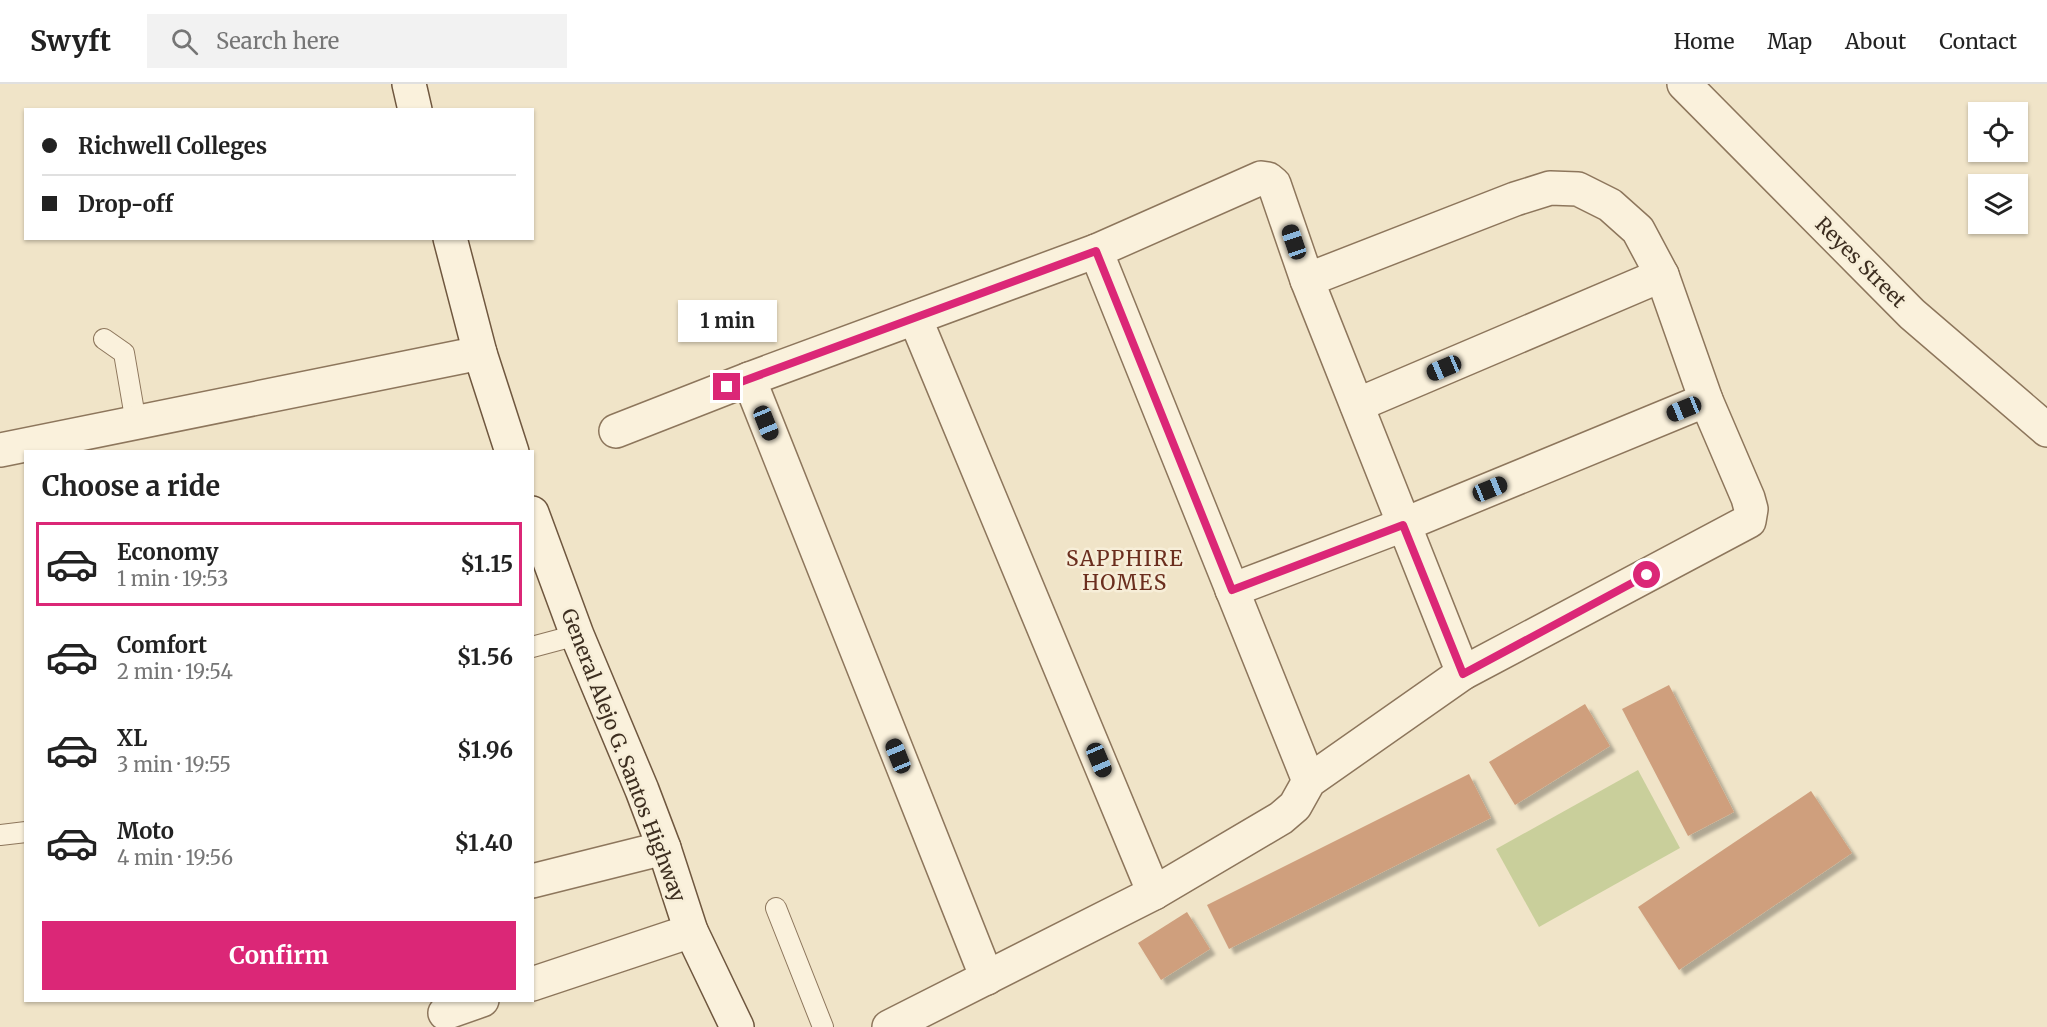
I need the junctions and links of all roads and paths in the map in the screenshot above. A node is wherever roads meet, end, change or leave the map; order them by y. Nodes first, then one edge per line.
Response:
1 (409, 84) edge
2 (1684, 84) edge
3 (415, 108) edge
4 (451, 240) edge
5 (1096, 251) junction
6 (1662, 275) junction
7 (1307, 280) junction
8 (915, 318) junction
9 (104, 339) dead end
10 (480, 353) junction
11 (749, 379) junction
12 (1706, 400) junction
13 (1357, 405) junction
14 (136, 423) junction
15 (2047, 430) edge
16 (616, 431) dead end
17 (0, 450) edge
18 (511, 450) edge
19 (534, 518) edge
20 (1403, 525) junction
21 (1232, 590) junction
22 (577, 635) junction
23 (534, 646) edge
24 (1463, 674) junction
25 (1309, 781) junction
26 (24, 831) edge
27 (0, 835) edge
28 (664, 848) junction
29 (534, 880) edge
30 (1154, 893) junction
31 (777, 908) dead end
32 (691, 930) junction
33 (987, 978) junction
34 (534, 983) edge
35 (477, 1002) edge
36 (445, 1013) dead end
37 (737, 1027) edge
38 (823, 1027) edge
39 (889, 1027) edge

1 - 3 street
2 - 15 street, Reyes Street
4 - 10 street
5 - 7 street
5 - 8 street
5 - 21 street
6 - 7 street
6 - 12 street
6 - 13 street
7 - 13 street
8 - 11 street
8 - 30 street
9 - 14 lane
10 - 14 street
10 - 18 street
11 - 16 street
11 - 33 street
12 - 20 street
12 - 24 street
13 - 20 street
14 - 17 street
19 - 22 street, General Alejo G. Santos Highway
20 - 21 street
20 - 24 street
21 - 25 street
22 - 23 lane
22 - 28 street, General Alejo G. Santos Highway
24 - 25 street
25 - 30 street
26 - 27 lane
28 - 29 street
28 - 32 street, General Alejo G. Santos Highway
30 - 33 street
31 - 38 lane
32 - 34 street
32 - 37 street, General Alejo G. Santos Highway
33 - 39 street
35 - 36 street

